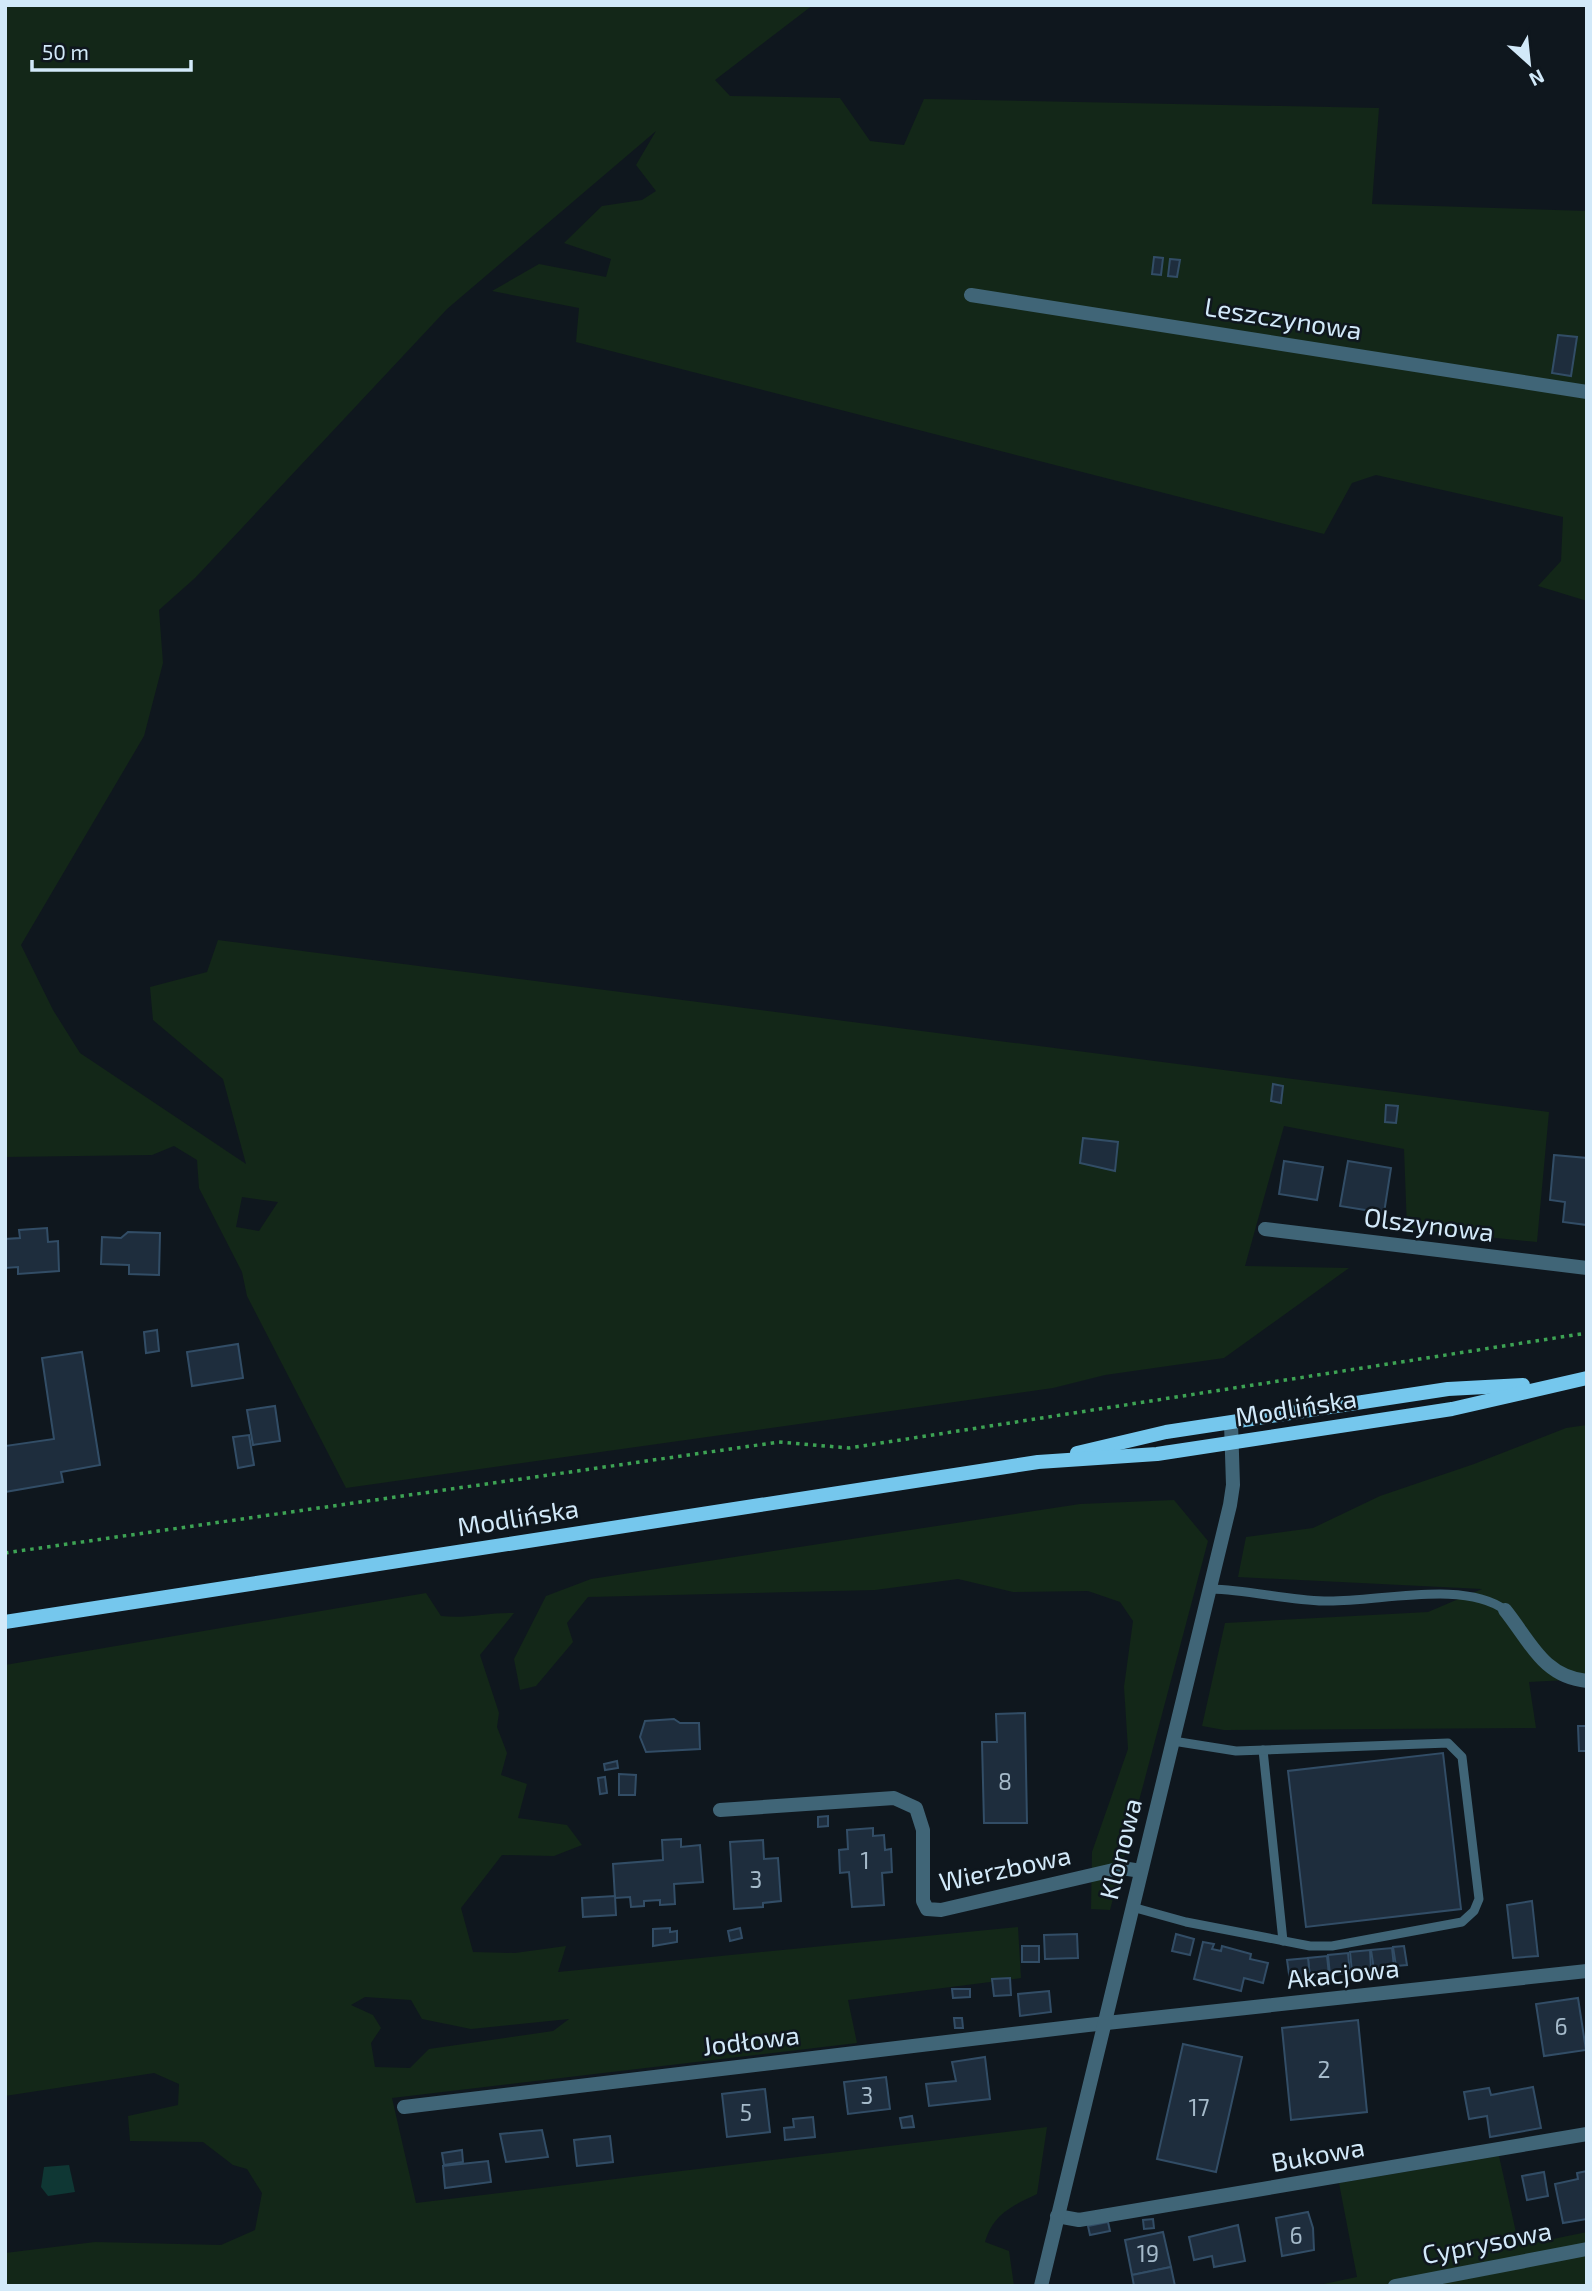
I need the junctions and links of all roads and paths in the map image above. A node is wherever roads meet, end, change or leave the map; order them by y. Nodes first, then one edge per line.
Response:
1 (971, 295) dead end
2 (1587, 392) edge
3 (1265, 1229) dead end
4 (1587, 1268) edge
5 (1587, 1333) edge
6 (1587, 1378) edge
7 (1557, 1382) junction
8 (1231, 1423) junction
9 (1232, 1443) junction
10 (1038, 1462) junction
11 (5, 1553) edge
12 (1211, 1589) junction
13 (1505, 1610) joint
14 (5, 1622) edge
15 (1587, 1681) edge
16 (1173, 1741) junction
17 (1263, 1750) junction
18 (720, 1810) dead end
19 (1141, 1871) junction
20 (1132, 1907) junction
21 (1283, 1941) junction
22 (1587, 1971) edge
23 (1104, 2023) junction
24 (404, 2107) dead end
25 (1587, 2134) edge
26 (1058, 2216) junction
27 (1587, 2249) edge
28 (1041, 2286) edge
29 (1395, 2286) edge

1 - 2 street, Leszczynowa
3 - 4 street, Olszynowa
5 - 11 path
6 - 7 main road, Modlińska
7 - 8 main road, Modlińska
7 - 9 main road, Modlińska
8 - 9 street, Klonowa
8 - 10 main road, Modlińska
9 - 10 main road, Modlińska
9 - 12 street, Klonowa
10 - 14 main road, Modlińska
12 - 13 lane
12 - 16 street, Klonowa
13 - 15 street
16 - 17 lane
16 - 19 street, Klonowa
17 - 21 lane
17 - 21 lane
18 - 19 street, Wierzbowa
19 - 20 street, Klonowa
20 - 21 lane
20 - 23 street, Klonowa
22 - 23 street, Akacjowa
23 - 24 street, Jodłowa
23 - 26 street, Klonowa
25 - 26 street, Bukowa
26 - 28 street, Klonowa
27 - 29 street, Cyprysowa

